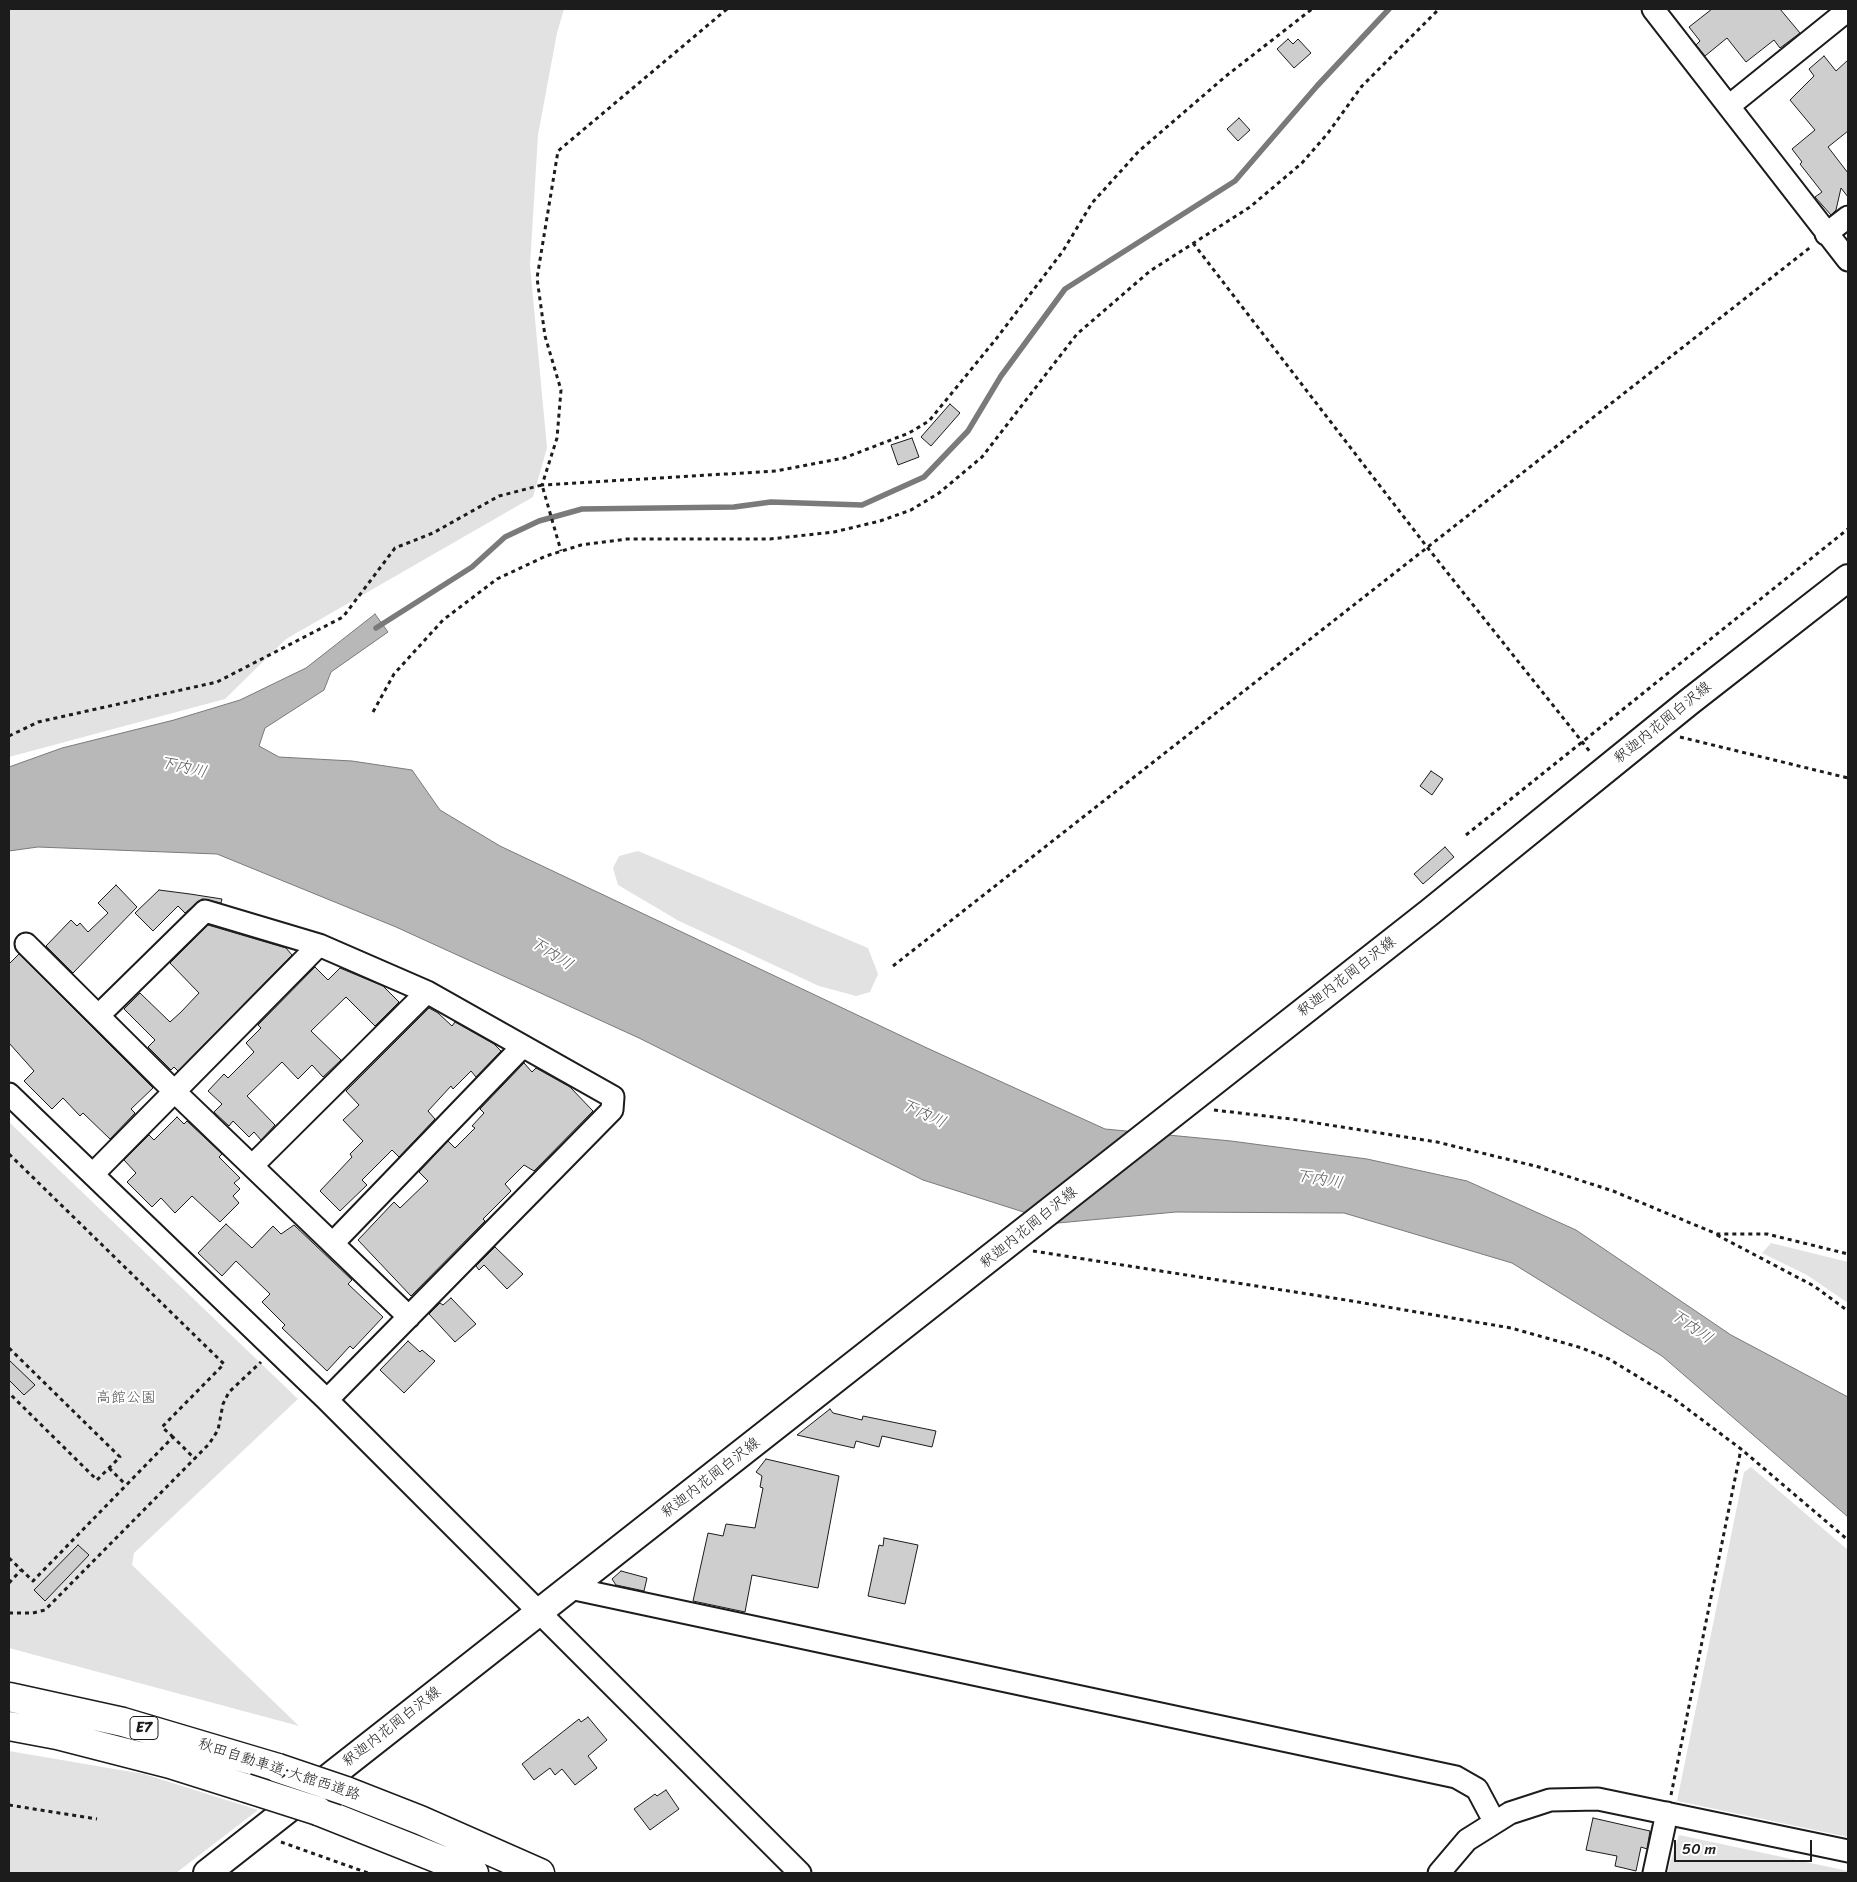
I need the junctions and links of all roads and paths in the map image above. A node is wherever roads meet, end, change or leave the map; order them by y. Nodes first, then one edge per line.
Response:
1 (727, 9) edge
2 (1312, 9) edge
3 (1439, 9) edge
4 (1653, 9) edge
5 (1848, 10) edge
6 (1729, 106) junction
7 (1848, 217) edge
8 (1826, 234) junction
9 (1193, 243) junction
10 (1848, 260) edge
11 (542, 486) junction
12 (1848, 528) edge
13 (1427, 547) junction
14 (561, 551) junction
15 (1848, 578) edge
16 (373, 712) dead end
17 (1653, 731) junction
18 (9, 736) edge
19 (1582, 741) junction
20 (1604, 770) junction
21 (1848, 778) edge
22 (1466, 835) dead end
23 (26, 944) dead end
24 (320, 945) junction
25 (893, 966) dead end
26 (426, 992) junction
27 (99, 1015) junction
28 (523, 1046) junction
29 (175, 1092) junction
30 (9, 1094) edge
31 (1180, 1107) junction
32 (9, 1154) edge
33 (252, 1166) junction
34 (94, 1173) junction
35 (1717, 1234) junction
36 (1011, 1242) junction
37 (333, 1243) junction
38 (1848, 1254) edge
39 (1848, 1311) edge
40 (409, 1317) junction
41 (9, 1348) edge
42 (274, 1349) junction
43 (9, 1393) edge
44 (327, 1400) junction
45 (173, 1437) junction
46 (1741, 1449) junction
47 (194, 1459) junction
48 (109, 1468) junction
49 (126, 1485) junction
50 (1848, 1540) edge
51 (9, 1558) edge
52 (21, 1570) junction
53 (9, 1583) edge
54 (570, 1588) junction
55 (538, 1612) junction
56 (9, 1614) edge
57 (9, 1697) edge
58 (9, 1726) edge
59 (9, 1805) edge
60 (1667, 1812) junction
61 (97, 1819) dead end
62 (1494, 1821) junction
63 (256, 1834) junction
64 (1848, 1851) edge
65 (206, 1873) edge
66 (368, 1873) edge
67 (474, 1873) edge
68 (540, 1873) edge
69 (800, 1873) edge
70 (1439, 1873) edge
71 (1654, 1873) edge

1 - 11 path
2 - 11 path
3 - 9 path
4 - 6 street
5 - 6 street
6 - 8 street
7 - 8 street
8 - 10 street
8 - 13 path
9 - 13 path
9 - 14 path
11 - 14 path
11 - 18 path
12 - 19 path
13 - 19 path
13 - 25 path
14 - 16 path
15 - 17 main road, 釈迦内花岡白沢線
17 - 20 main road, 釈迦内花岡白沢線
17 - 21 path
19 - 20 path
19 - 22 path
20 - 31 main road, 釈迦内花岡白沢線
23 - 27 street
24 - 26 street
24 - 27 street
24 - 29 street
26 - 28 street
26 - 33 street
27 - 29 street
28 - 37 street
28 - 40 street
29 - 33 street
29 - 34 street
30 - 34 street
31 - 35 path
31 - 36 main road, 釈迦内花岡白沢線
32 - 45 path
33 - 37 street
34 - 42 street
35 - 38 path
35 - 39 path
36 - 46 path
36 - 54 main road, 釈迦内花岡白沢線
37 - 40 street
40 - 44 street
41 - 48 path
42 - 44 street
42 - 47 path
43 - 48 path
44 - 55 street
45 - 47 path
45 - 49 path
46 - 50 path
46 - 60 path
47 - 56 path
48 - 49 path
49 - 52 path
51 - 52 path
52 - 53 path
54 - 55 main road, 釈迦内花岡白沢線
54 - 62 street
55 - 63 main road, 釈迦内花岡白沢線
55 - 69 street
57 - 68 highway, 秋田自動車道;大館西道路 / E7, bridge
58 - 67 highway, 秋田自動車道;大館西道路 / E7, bridge
59 - 61 path
60 - 62 street
60 - 64 street
60 - 71 street
62 - 70 street
63 - 65 main road, 釈迦内花岡白沢線
63 - 66 path

